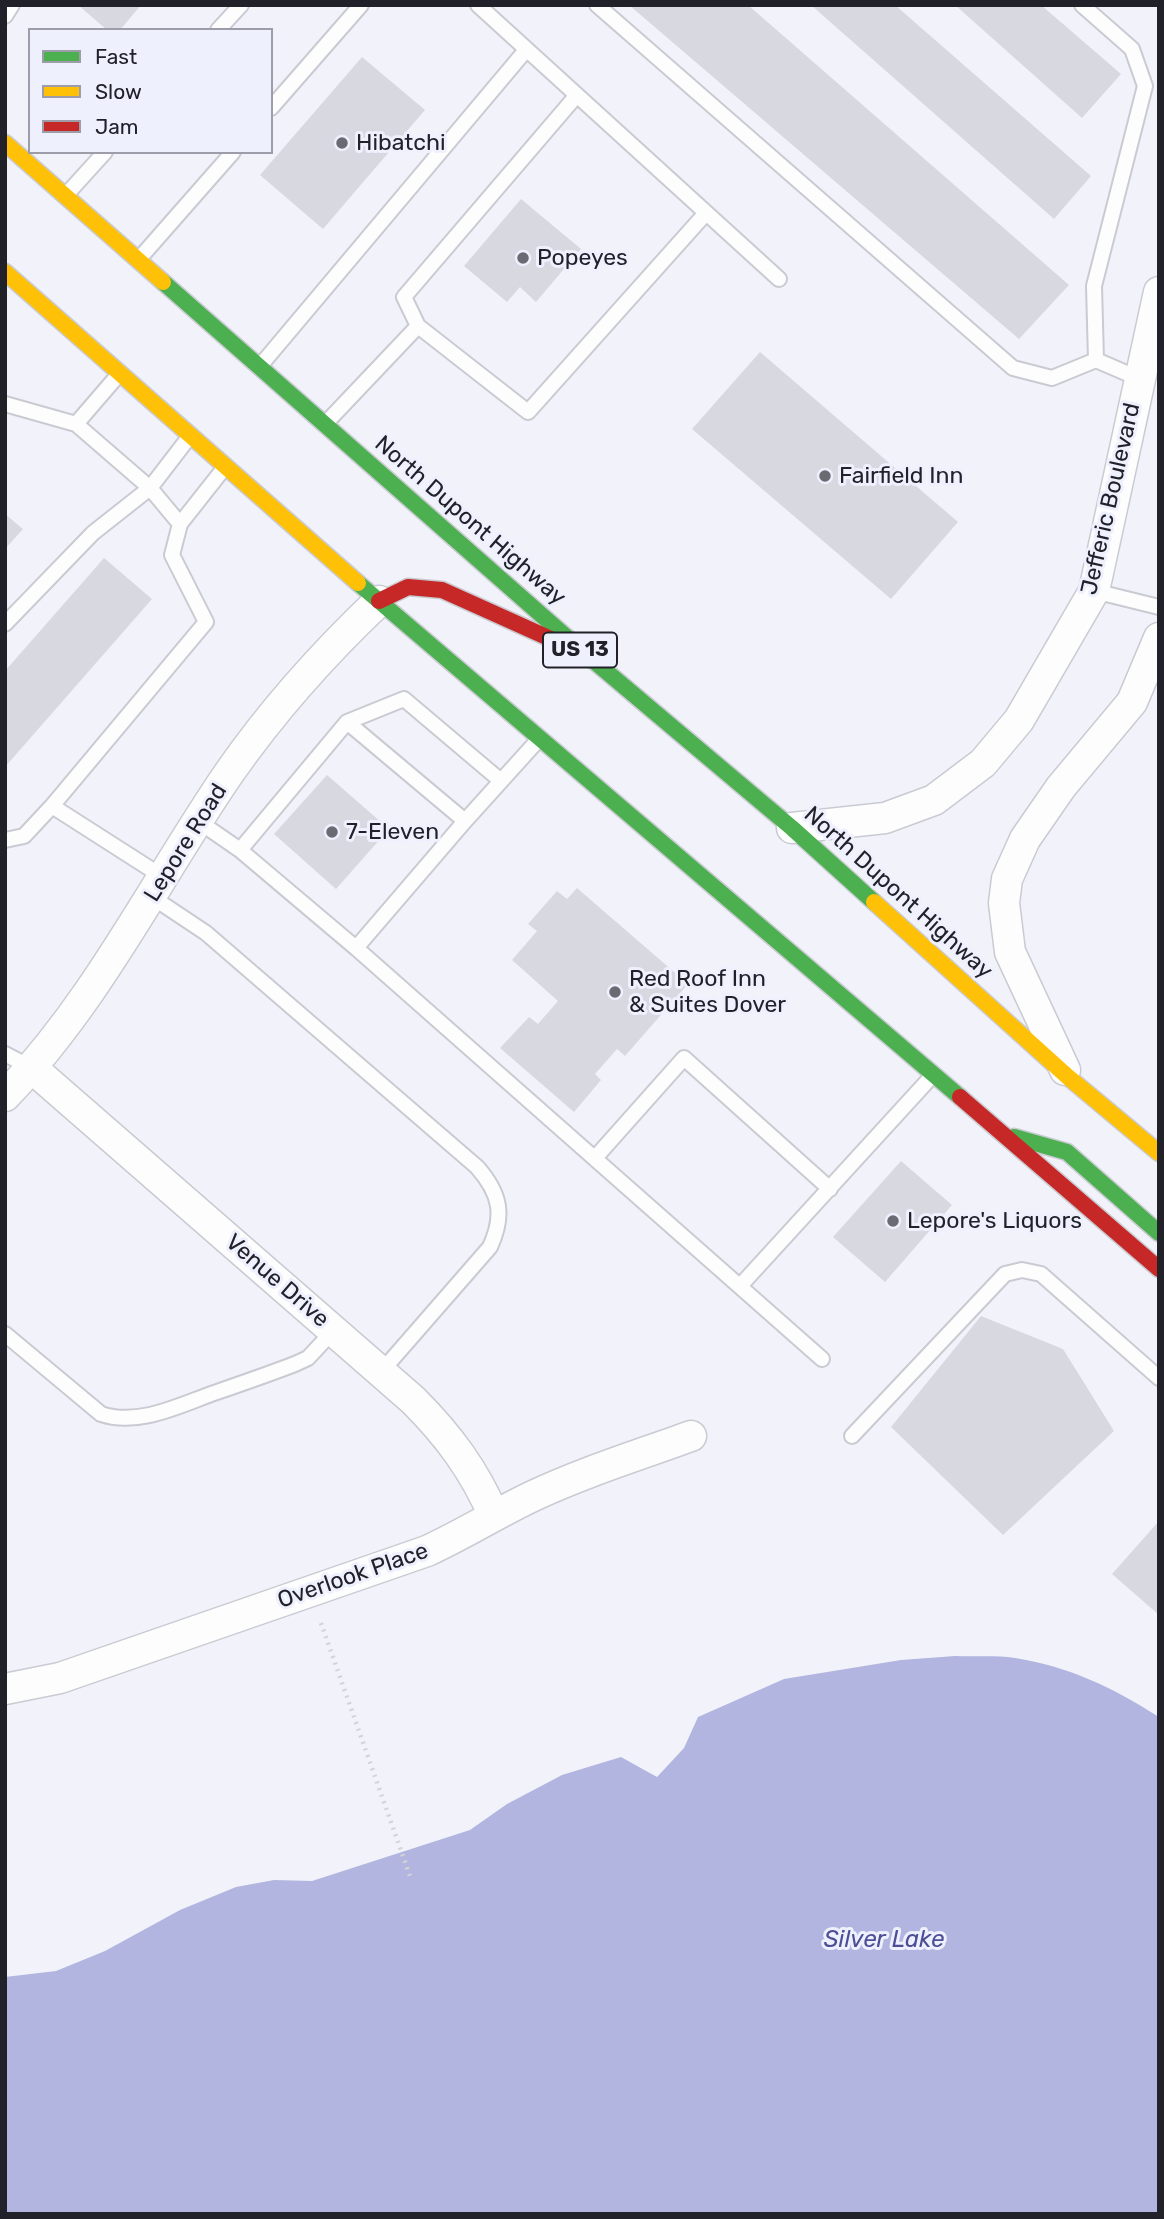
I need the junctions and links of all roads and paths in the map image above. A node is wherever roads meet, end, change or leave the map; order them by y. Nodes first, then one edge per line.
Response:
1 (12, 5) edge
2 (241, 5) edge
3 (361, 5) edge
4 (478, 5) edge
5 (597, 5) edge
6 (1082, 5) edge
7 (5, 16) edge
8 (220, 28) edge
9 (527, 50) junction
10 (577, 95) junction
11 (273, 106) edge
12 (5, 143) edge
13 (103, 154) edge
14 (231, 154) edge
15 (65, 196) junction
16 (706, 213) junction
17 (138, 260) junction
18 (5, 272) edge
19 (779, 279) dead end
20 (1159, 292) edge
21 (418, 326) junction
22 (1096, 360) junction
23 (259, 367) junction
24 (120, 373) junction
25 (1140, 379) junction
26 (5, 404) edge
27 (76, 424) junction
28 (325, 424) junction
29 (191, 435) junction
30 (226, 466) junction
31 (150, 488) junction
32 (180, 524) junction
33 (1094, 591) junction
34 (379, 601) junction
35 (1159, 607) edge
36 (5, 624) edge
37 (1159, 638) edge
38 (588, 656) junction
39 (347, 722) junction
40 (540, 737) junction
41 (501, 781) junction
42 (52, 806) junction
43 (198, 821) junction
44 (465, 821) junction
45 (792, 828) junction
46 (5, 840) edge
47 (240, 850) junction
48 (158, 887) junction
49 (356, 948) junction
50 (5, 1055) edge
51 (32, 1068) junction
52 (934, 1074) junction
53 (1068, 1077) junction
54 (5, 1096) edge
55 (1002, 1133) junction
56 (1159, 1153) edge
57 (595, 1158) junction
58 (830, 1189) junction
59 (1159, 1233) edge
60 (1159, 1269) edge
61 (740, 1286) junction
62 (334, 1330) junction
63 (5, 1334) edge
64 (822, 1359) dead end
65 (381, 1372) junction
66 (1159, 1378) edge
67 (691, 1436) dead end
68 (852, 1436) dead end
69 (495, 1517) junction
70 (321, 1623) dead end
71 (5, 1689) edge
72 (411, 1879) dead end

1 - 7 lane
2 - 8 lane
3 - 11 lane
4 - 9 lane
5 - 22 lane
6 - 22 lane
9 - 10 lane
9 - 23 lane
10 - 16 lane
10 - 21 lane
12 - 15 highway, North Dupont Highway / US 13
13 - 15 lane
14 - 17 lane
15 - 17 highway, North Dupont Highway / US 13
16 - 19 lane
16 - 21 lane
17 - 23 highway, North Dupont Highway / US 13
18 - 24 highway
20 - 25 street, Jefferic Boulevard
21 - 28 lane
22 - 25 lane
23 - 28 highway, North Dupont Highway / US 13
24 - 27 lane
24 - 29 highway
25 - 33 street, Jefferic Boulevard
26 - 27 lane
27 - 31 lane
28 - 38 highway, North Dupont Highway / US 13
29 - 30 highway
29 - 31 lane
30 - 32 lane
30 - 34 highway
31 - 32 lane
31 - 36 lane
32 - 42 lane
33 - 35 lane
33 - 45 street, Jefferic Boulevard
34 - 38 highway
34 - 40 highway
34 - 43 street, Lepore Road
37 - 53 street
38 - 45 highway, North Dupont Highway / US 13
39 - 41 lane
39 - 44 lane
39 - 47 lane
40 - 41 lane
40 - 52 highway
41 - 44 lane
42 - 46 lane
42 - 48 lane
43 - 47 lane
43 - 48 street, Lepore Road
44 - 49 lane
45 - 53 highway, North Dupont Highway / US 13
47 - 49 lane
48 - 51 street, Lepore Road
48 - 65 lane
49 - 57 lane
50 - 51 lane
51 - 54 street, Lepore Road
51 - 62 street, Venue Drive
52 - 55 highway
52 - 58 lane
53 - 56 highway, North Dupont Highway / US 13
55 - 59 highway
55 - 60 highway
57 - 58 lane
57 - 61 lane
58 - 61 lane
61 - 64 lane
62 - 63 lane
62 - 65 street, Venue Drive
65 - 69 street, Venue Drive
66 - 68 lane
67 - 69 street, Overlook Place
69 - 71 street, Overlook Place
70 - 72 path

